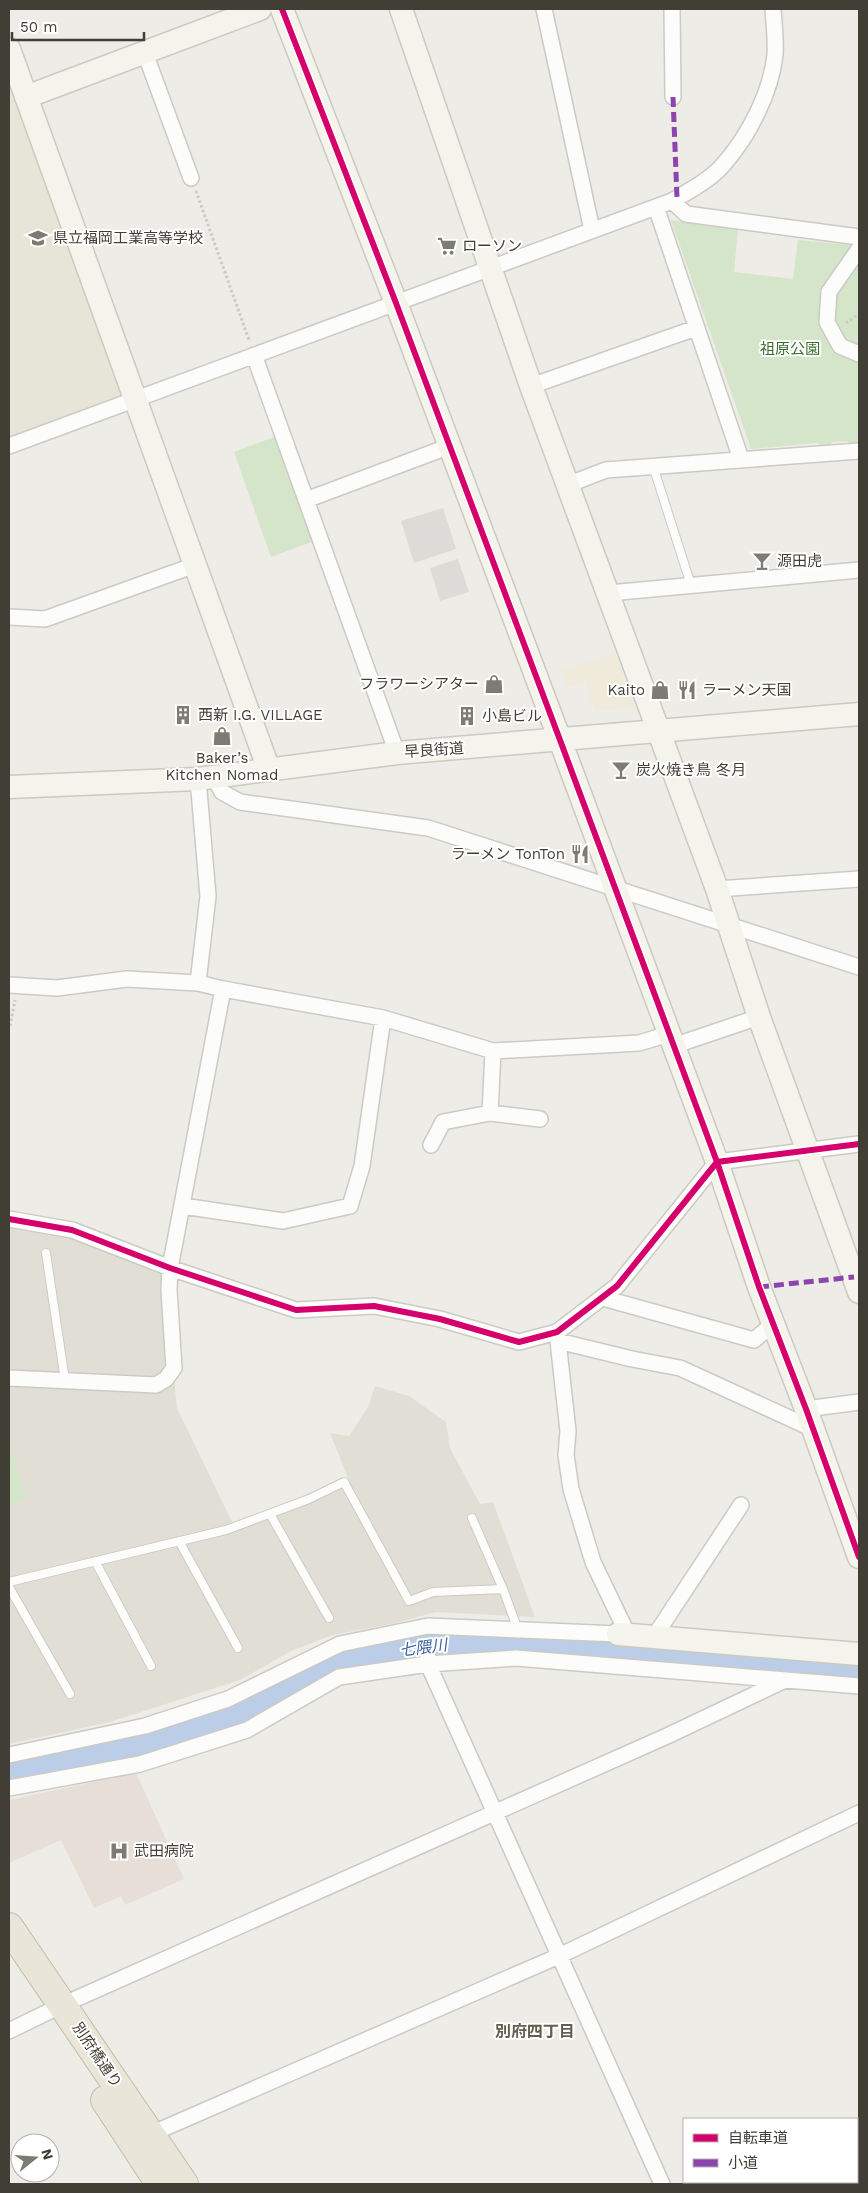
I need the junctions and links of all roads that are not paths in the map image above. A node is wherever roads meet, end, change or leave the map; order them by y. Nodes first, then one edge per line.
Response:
1 (260, 9) edge
2 (282, 9) edge
3 (401, 9) edge
4 (544, 9) edge
5 (672, 9) edge
6 (773, 9) edge
7 (9, 49) edge
8 (145, 53) junction
9 (26, 97) junction
10 (673, 97) dead end
11 (191, 178) road end
12 (672, 201) junction
13 (656, 207) junction
14 (592, 230) junction
15 (859, 237) edge
16 (859, 249) edge
17 (489, 268) junction
18 (396, 303) junction
19 (696, 328) junction
20 (859, 354) edge
21 (254, 355) junction
22 (531, 386) junction
23 (135, 399) junction
24 (9, 446) edge
25 (450, 446) junction
26 (859, 451) edge
27 (741, 459) junction
28 (653, 466) junction
29 (567, 485) junction
30 (306, 500) junction
31 (195, 565) junction
32 (859, 570) edge
33 (692, 585) junction
34 (609, 593) junction
35 (9, 618) edge
36 (859, 714) edge
37 (658, 730) junction
38 (560, 740) junction
39 (397, 753) junction
40 (269, 770) junction
41 (206, 778) junction
42 (9, 788) edge
43 (859, 879) edge
44 (615, 888) junction
45 (717, 889) junction
46 (727, 924) junction
47 (859, 967) edge
48 (198, 982) junction
49 (223, 989) junction
50 (12, 990) edge
51 (759, 1017) junction
52 (383, 1018) junction
53 (671, 1040) junction
54 (492, 1051) junction
55 (490, 1113) junction
56 (540, 1119) dead end
57 (431, 1144) dead end
58 (859, 1144) edge
59 (807, 1149) junction
60 (716, 1162) junction
61 (183, 1206) junction
62 (9, 1219) edge
63 (46, 1253) dead end
64 (170, 1268) junction
65 (857, 1282) edge
66 (604, 1298) junction
67 (774, 1323) junction
68 (558, 1337) junction
69 (9, 1378) edge
70 (65, 1380) junction
71 (859, 1402) edge
72 (810, 1419) junction
73 (741, 1505) dead end
74 (270, 1514) junction
75 (472, 1518) dead end
76 (179, 1541) junction
77 (859, 1558) edge
78 (95, 1561) junction
79 (9, 1582) edge
80 (9, 1587) edge
81 (503, 1589) junction
82 (329, 1618) dead end
83 (518, 1630) junction
84 (623, 1634) junction
85 (654, 1637) junction
86 (238, 1648) dead end
87 (859, 1654) edge
88 (428, 1660) junction
89 (151, 1666) dead end
90 (786, 1679) junction
91 (859, 1686) edge
92 (70, 1694) dead end
93 (9, 1755) edge
94 (9, 1788) edge
95 (497, 1812) junction
96 (859, 1813) edge
97 (9, 1927) edge
98 (560, 1954) junction
99 (9, 1957) edge
100 (55, 2008) junction
101 (9, 2031) edge
102 (151, 2134) junction
103 (160, 2184) edge
104 (184, 2184) edge
105 (662, 2184) edge

1 - 8 street
2 - 18 street
3 - 17 street
4 - 14 street
5 - 10 street
6 - 12 street
7 - 9 street
8 - 9 street
8 - 11 street
9 - 23 street
12 - 13 street
12 - 15 street
13 - 14 street
13 - 19 street
14 - 17 street
16 - 20 street
17 - 18 street
17 - 22 street
18 - 21 street
18 - 25 street
19 - 22 street
19 - 27 street
21 - 23 street
21 - 30 street
22 - 29 street
23 - 24 street
23 - 31 street
25 - 30 street
25 - 38 street
26 - 27 street
27 - 28 street
28 - 29 street
28 - 33 lane
29 - 34 street
30 - 39 street
31 - 35 street
31 - 40 street
32 - 33 street
33 - 34 street
34 - 37 street
36 - 37 street, 早良街道
37 - 38 street, 早良街道
37 - 45 street
38 - 39 street, 早良街道
38 - 44 street
39 - 40 street, 早良街道
40 - 41 street, 早良街道
41 - 42 street, 早良街道
41 - 44 street
41 - 48 street
43 - 45 street
44 - 46 street
44 - 53 street
45 - 46 street
46 - 47 street
46 - 51 street
48 - 49 street
48 - 50 street
49 - 52 street
49 - 61 street
51 - 53 street
51 - 59 street
52 - 54 street
52 - 61 street
53 - 54 street
53 - 60 street
54 - 55 street
55 - 56 street
55 - 57 street
58 - 59 street
59 - 60 street
59 - 65 street
60 - 66 street
60 - 67 street
61 - 64 street
62 - 64 street
63 - 70 lane
64 - 68 street
64 - 70 street
66 - 67 street
66 - 68 street
67 - 72 street
68 - 72 street
68 - 84 street
69 - 70 street
71 - 72 street
72 - 77 street
73 - 85 street
74 - 76 lane
74 - 81 lane
74 - 82 lane
75 - 81 lane
76 - 78 lane
76 - 86 lane
78 - 79 lane
78 - 89 lane
80 - 92 lane
81 - 83 lane
83 - 84 street
83 - 93 street
84 - 85 street
85 - 87 street
88 - 90 street
88 - 94 street
88 - 95 street
90 - 91 street
90 - 95 street
95 - 98 street
95 - 100 street
96 - 98 street
97 - 100 highway, 別府橋通り
98 - 102 street
98 - 105 street
99 - 100 highway, 別府橋通り
100 - 101 street
100 - 102 highway, 別府橋通り
100 - 103 highway, 別府橋通り
102 - 104 highway, 別府橋通り

